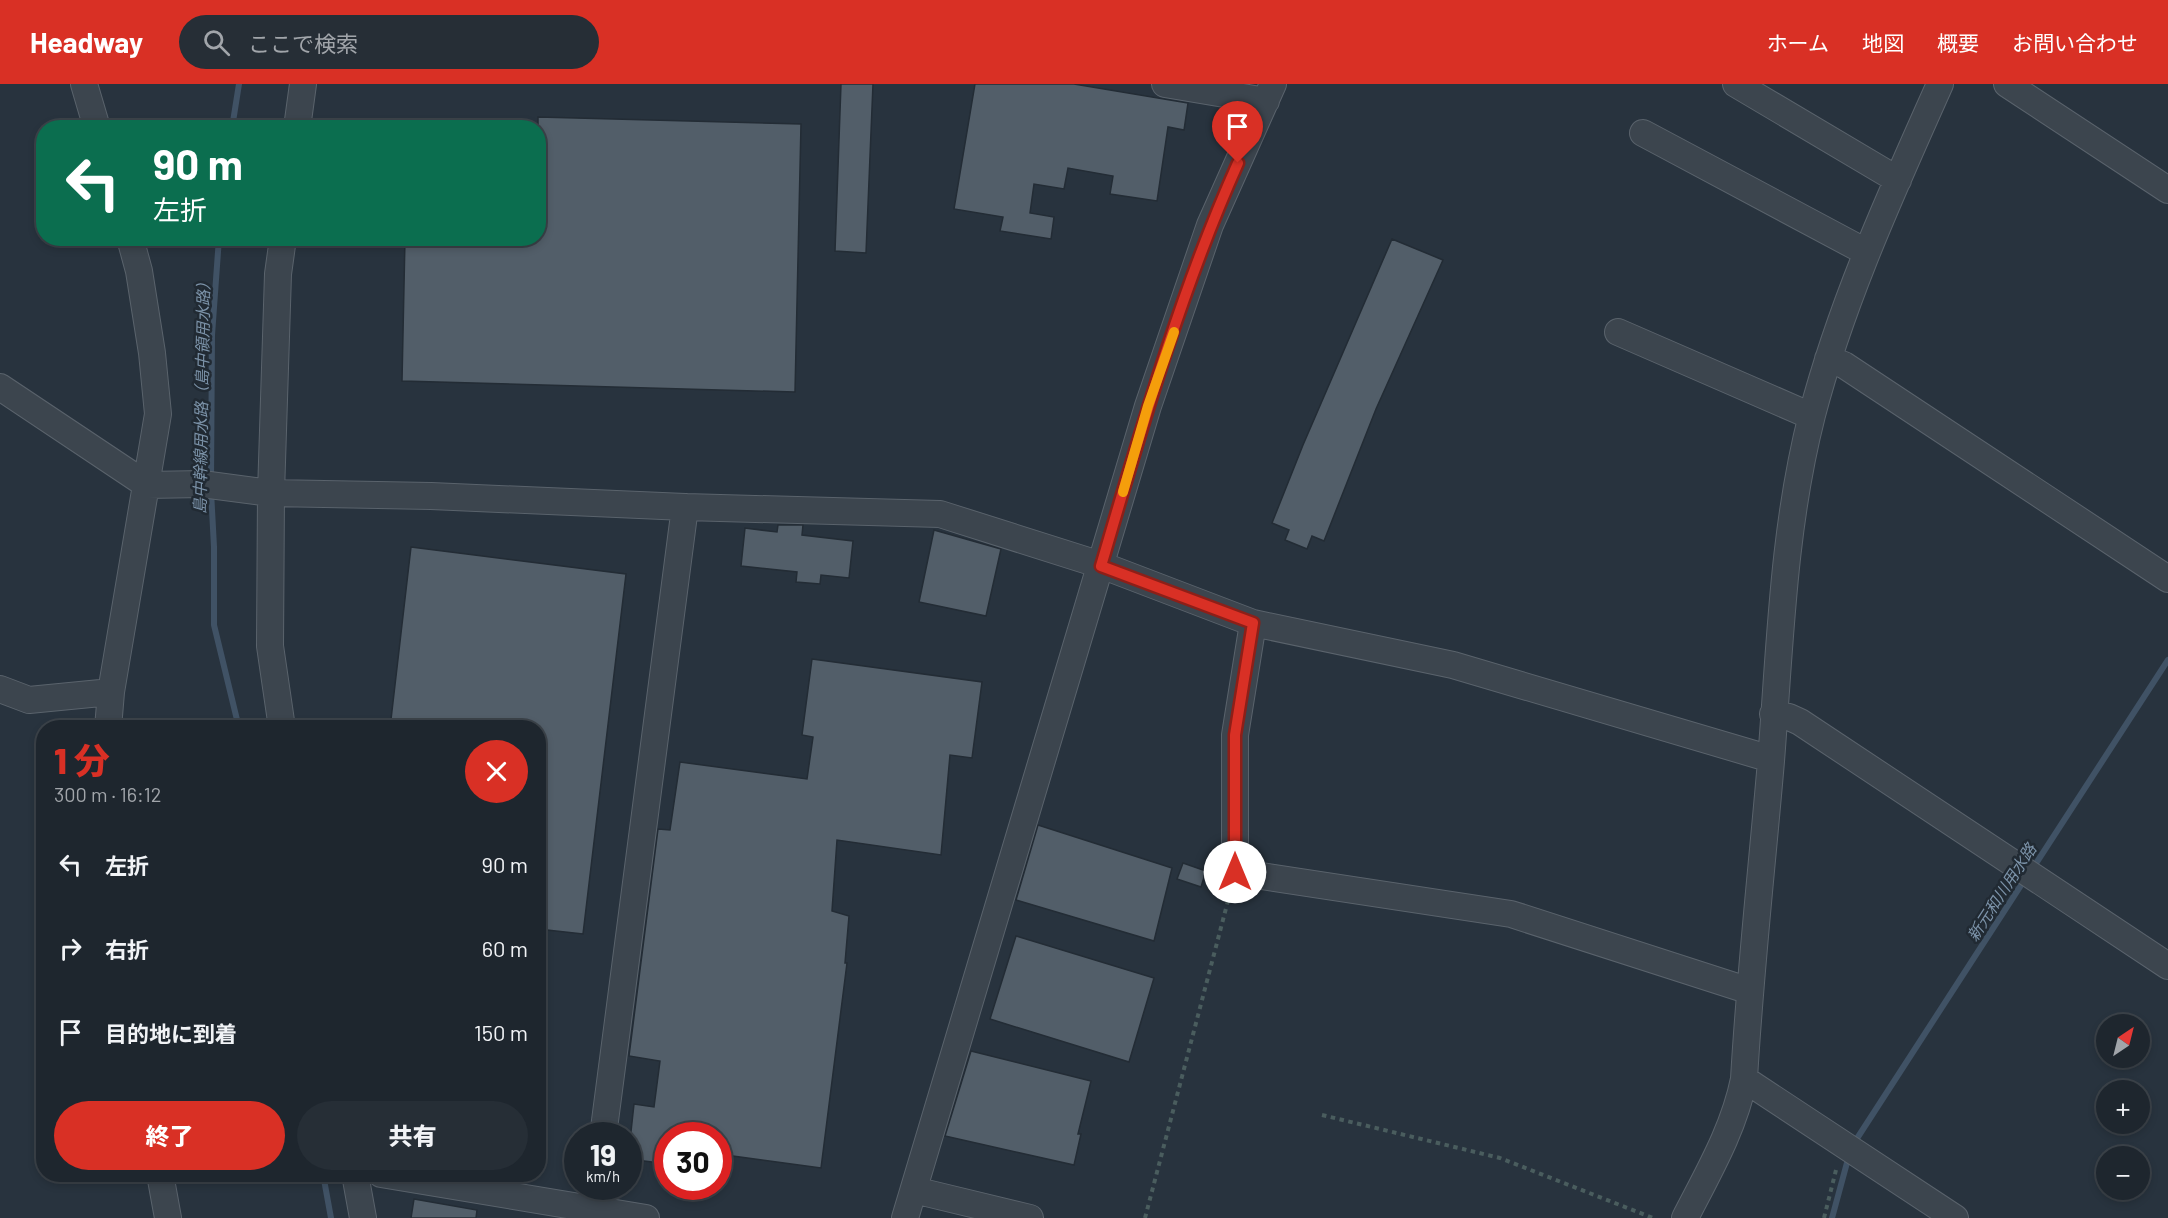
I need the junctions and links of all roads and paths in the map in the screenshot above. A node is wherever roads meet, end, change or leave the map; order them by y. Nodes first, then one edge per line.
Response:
1 (84, 84) edge
2 (303, 84) edge
3 (1165, 84) edge
4 (1736, 84) edge
5 (1940, 84) edge
6 (2007, 84) edge
7 (1269, 93) edge
8 (95, 120) edge
9 (298, 120) edge
10 (1643, 133) dead end
11 (1898, 180) junction
12 (2168, 190) edge
13 (132, 246) edge
14 (282, 246) edge
15 (1866, 252) junction
16 (1618, 332) dead end
17 (1828, 359) junction
18 (0, 387) edge
19 (1812, 416) junction
20 (147, 484) junction
21 (271, 493) junction
22 (685, 507) junction
23 (1101, 566) junction
24 (2168, 579) edge
25 (1253, 623) junction
26 (0, 689) edge
27 (111, 692) junction
28 (1773, 714) junction
29 (109, 720) edge
30 (281, 720) edge
31 (1771, 759) junction
32 (1235, 872) junction
33 (2168, 966) edge
34 (1750, 991) junction
35 (1744, 1079) junction
36 (1322, 1115) dead end
37 (605, 1122) edge
38 (1843, 1145) junction
39 (161, 1182) edge
40 (356, 1182) edge
41 (452, 1182) edge
42 (914, 1190) junction
43 (564, 1195) edge
44 (600, 1200) edge
45 (168, 1218) edge
46 (363, 1218) edge
47 (646, 1218) edge
48 (905, 1218) edge
49 (1030, 1218) edge
50 (1144, 1218) edge
51 (1653, 1218) edge
52 (1685, 1218) edge
53 (1824, 1218) edge
54 (1955, 1218) edge

1 - 8 street
2 - 9 street
3 - 7 street
4 - 11 street
5 - 11 street
6 - 12 street
7 - 23 street
10 - 15 street
11 - 15 street
13 - 20 street
14 - 21 street
15 - 17 street
16 - 19 street
17 - 19 street
17 - 24 street
18 - 20 street
19 - 28 street
20 - 21 street
20 - 27 street
21 - 22 street
21 - 30 street
22 - 23 street
22 - 37 street
23 - 25 street
23 - 42 street
25 - 31 street
25 - 32 street
26 - 27 street
27 - 29 street
28 - 31 street
28 - 33 street
31 - 34 street
32 - 34 street
32 - 50 path
34 - 35 street
35 - 38 street
35 - 52 street
36 - 51 path
38 - 53 path
38 - 54 street
39 - 45 street
40 - 46 street
41 - 43 street
42 - 48 street
42 - 49 street
44 - 47 street

